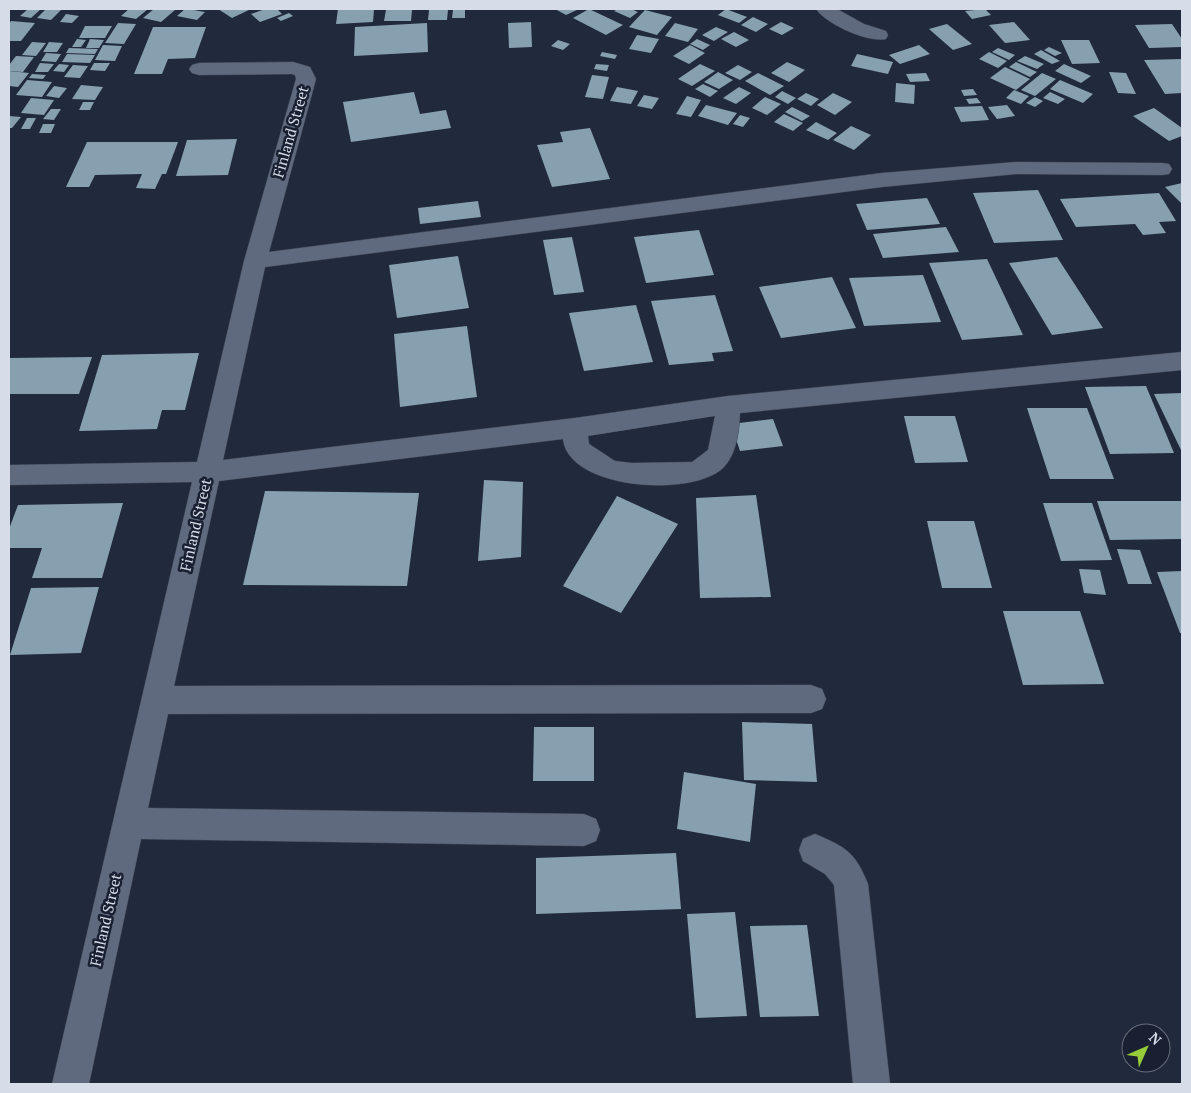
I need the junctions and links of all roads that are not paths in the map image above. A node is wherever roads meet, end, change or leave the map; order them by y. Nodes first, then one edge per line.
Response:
1 (825, 9) edge
2 (879, 34) dead end
3 (199, 69) dead end
4 (1162, 169) dead end
5 (255, 261) junction
6 (1182, 361) edge
7 (728, 404) junction
8 (575, 428) junction
9 (208, 472) junction
10 (9, 475) edge
11 (811, 699) dead end
12 (156, 700) junction
13 (128, 823) junction
14 (584, 830) dead end
15 (815, 850) dead end
16 (70, 1084) edge
17 (872, 1084) edge

1 - 2 street
3 - 5 street, Finland Street
4 - 5 street
5 - 9 street, Finland Street
6 - 7 street
7 - 8 street
7 - 8 street
8 - 9 street
9 - 10 street
9 - 12 street, Finland Street
11 - 12 street
12 - 13 street, Finland Street
13 - 14 street
13 - 16 street, Finland Street
15 - 17 street

